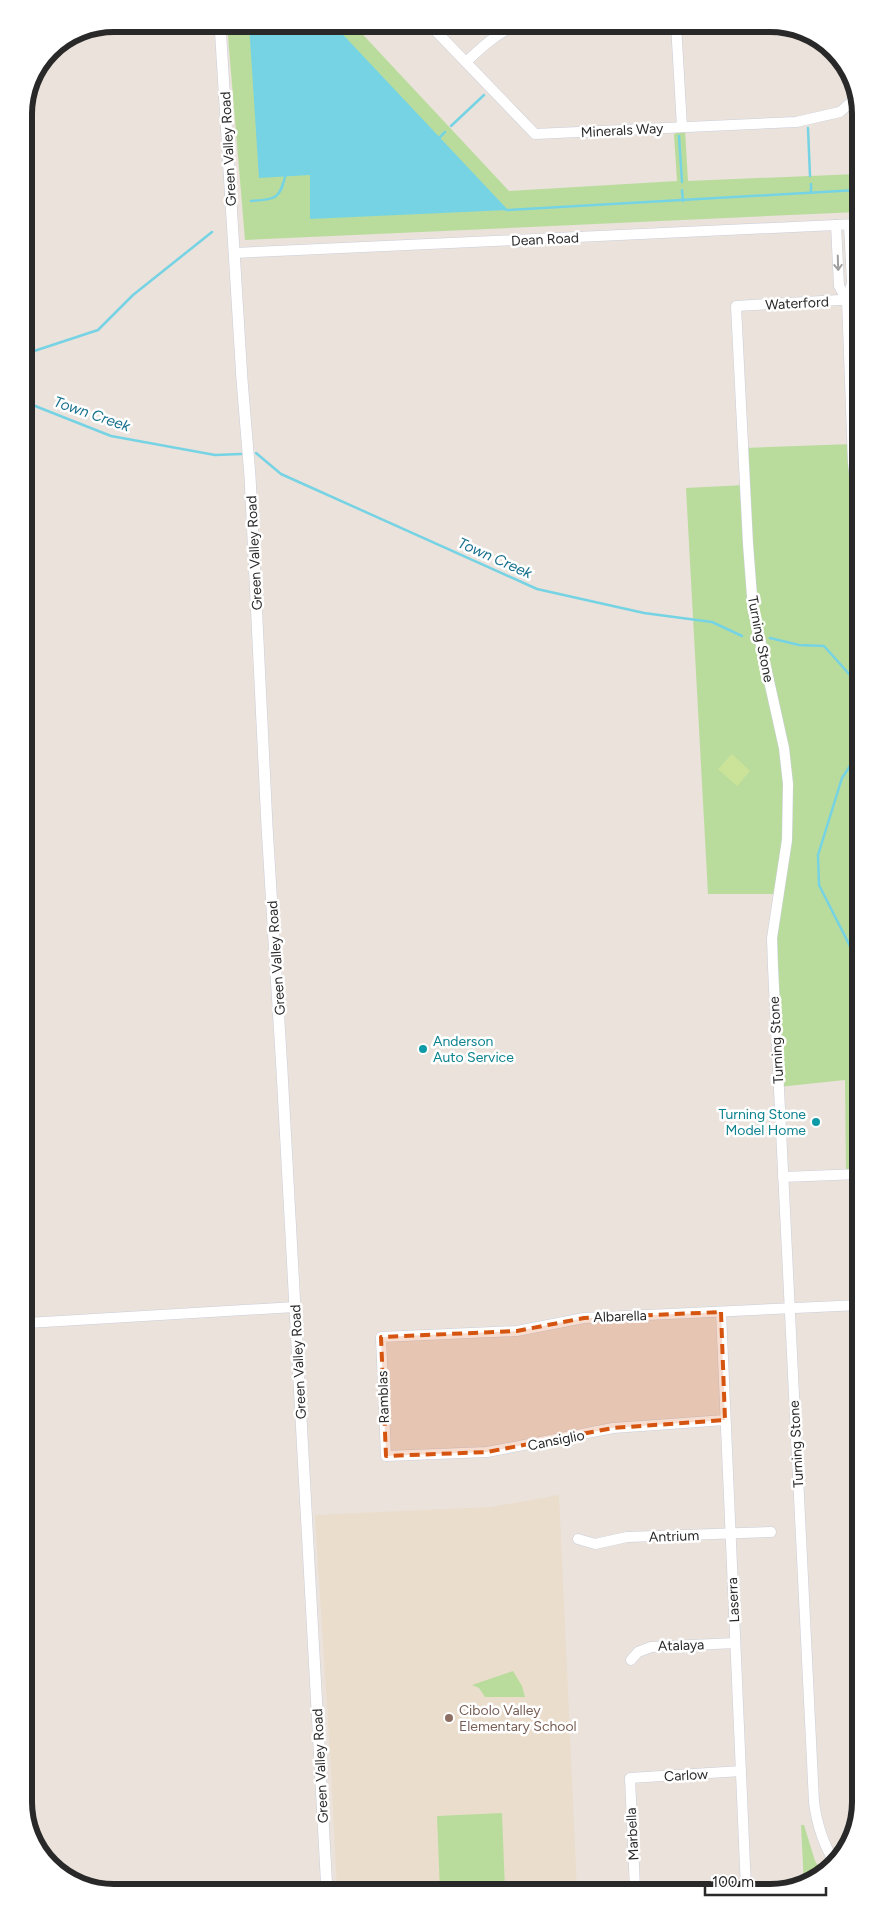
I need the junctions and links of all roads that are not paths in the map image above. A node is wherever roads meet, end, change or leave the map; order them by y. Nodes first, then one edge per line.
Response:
1 (220, 32) edge
2 (437, 32) edge
3 (501, 33) edge
4 (677, 33) edge
5 (466, 62) junction
6 (851, 102) edge
7 (682, 128) junction
8 (852, 224) edge
9 (836, 225) junction
10 (234, 253) junction
11 (852, 283) edge
12 (852, 300) edge
13 (736, 306) joint
14 (852, 1174) edge
15 (783, 1178) junction
16 (852, 1306) edge
17 (295, 1307) junction
18 (789, 1309) junction
19 (720, 1312) junction
20 (32, 1323) edge
21 (381, 1337) joint
22 (725, 1420) junction
23 (386, 1456) joint
24 (771, 1532) dead end
25 (730, 1534) junction
26 (578, 1539) dead end
27 (735, 1643) junction
28 (631, 1660) dead end
29 (742, 1771) junction
30 (630, 1778) joint
31 (831, 1857) edge
32 (327, 1884) edge
33 (635, 1884) edge
34 (746, 1884) edge

1 - 10 street, Green Valley Road
2 - 5 street, Minerals Way
3 - 5 street
4 - 7 street
5 - 7 street, Minerals Way
6 - 7 street, Minerals Way
8 - 9 street, Dean Road
9 - 10 street, Dean Road
9 -> 12 street
10 - 17 street, Green Valley Road
11 - 12 street
12 - 13 street, Waterford
13 - 15 street, Turning Stone
14 - 15 street
15 - 18 street, Turning Stone
16 - 18 street, Albarella
17 - 20 street
17 - 32 street, Green Valley Road
18 - 19 street, Albarella
18 - 31 street, Turning Stone
19 - 21 street, Albarella
19 - 22 street, Laserra
21 - 23 street, Ramblas
22 - 23 street, Cansiglio
22 - 25 street, Laserra
24 - 25 street, Antrium
25 - 26 street, Antrium
25 - 27 street, Laserra
27 - 28 street, Atalaya
27 - 29 street, Laserra
29 - 30 street, Carlow
29 - 34 street, Laserra
30 - 33 street, Marbella

